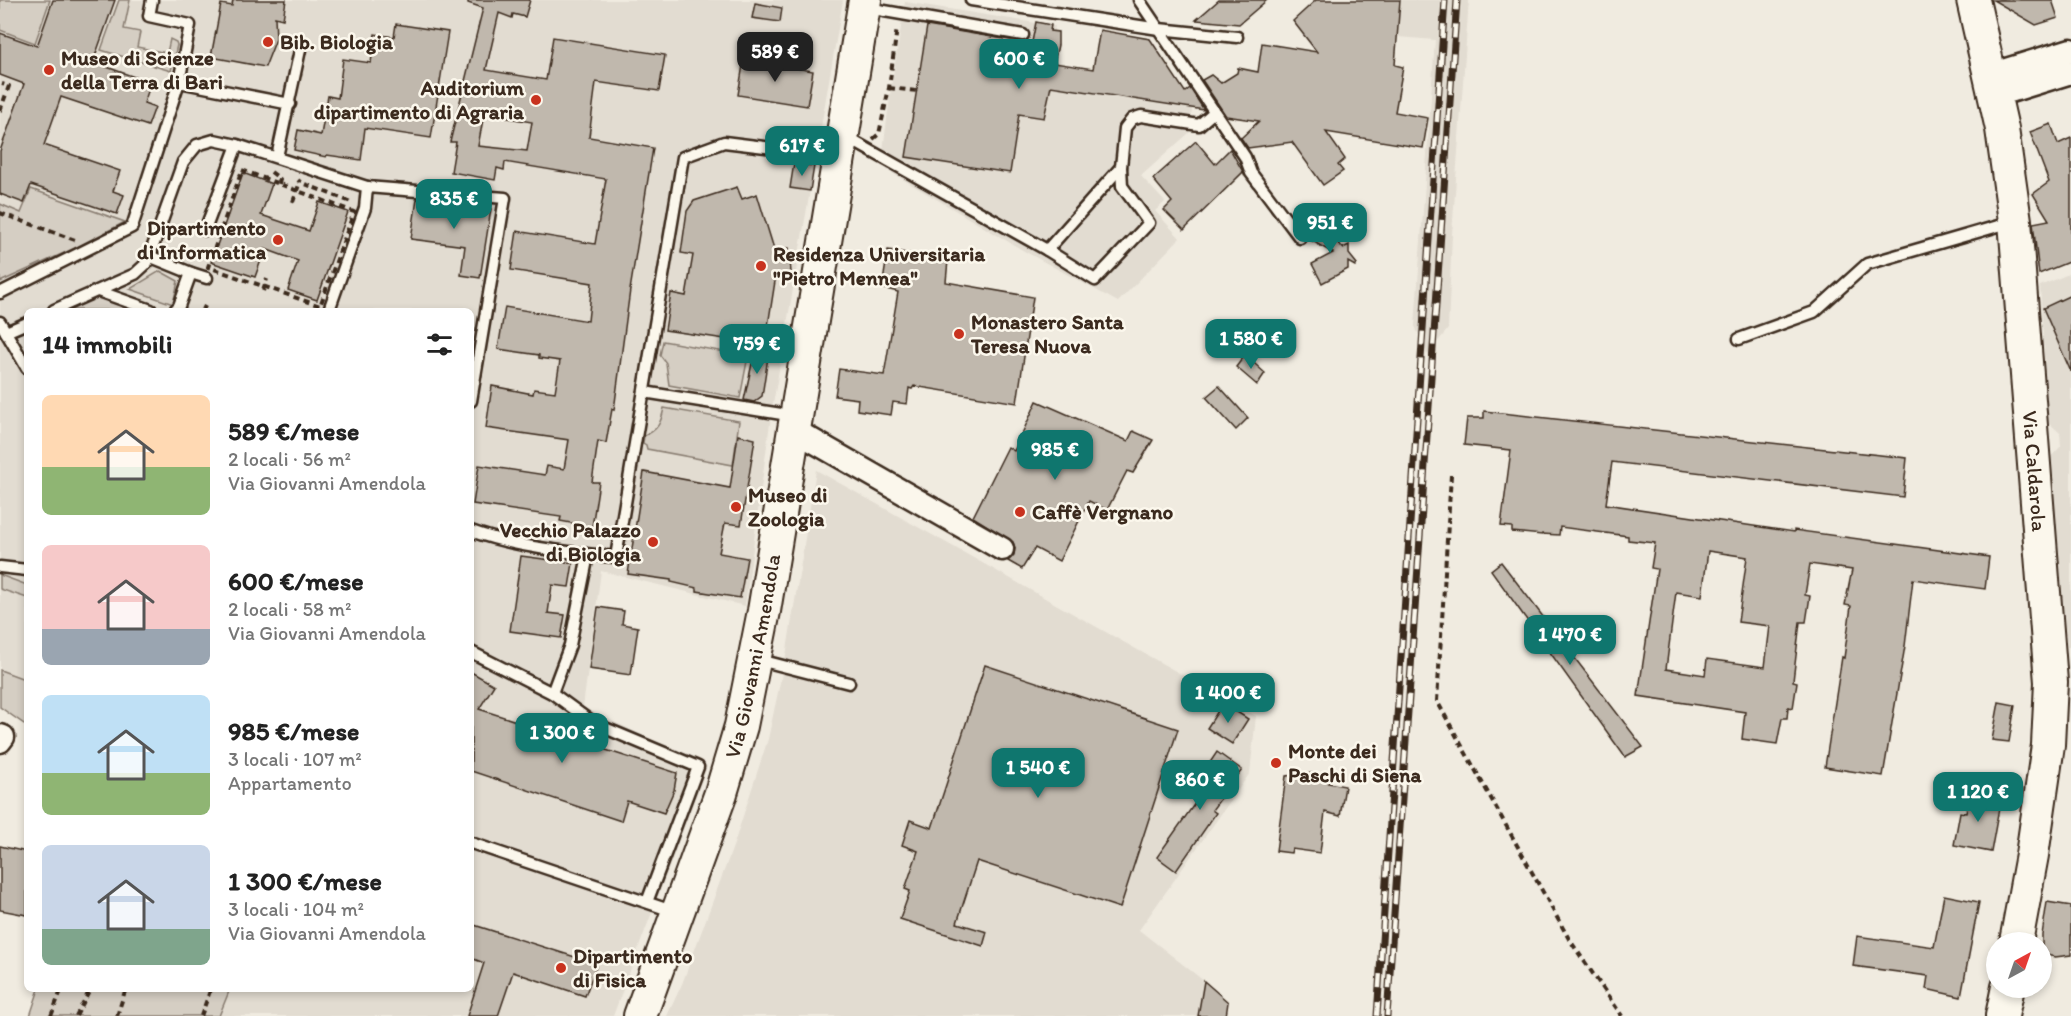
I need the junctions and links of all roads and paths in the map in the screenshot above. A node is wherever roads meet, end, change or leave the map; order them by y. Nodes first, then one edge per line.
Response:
1 (152, 0) edge
2 (971, 0) edge
3 (1139, 0) edge
4 (1973, 0) edge
5 (865, 4) edge
6 (1159, 29) junction
7 (1023, 35) dead end
8 (1237, 37) dead end
9 (300, 50) dead end
10 (2071, 50) edge
11 (2071, 72) edge
12 (179, 82) junction
13 (2, 84) dead end
14 (1992, 86) junction
15 (889, 88) dead end
16 (917, 91) dead end
17 (290, 104) junction
18 (0, 111) edge
19 (1214, 112) junction
20 (843, 135) junction
21 (237, 145) junction
22 (781, 149) dead end
23 (277, 157) junction
24 (1121, 167) junction
25 (279, 184) junction
26 (367, 187) junction
27 (0, 213) edge
28 (2015, 221) junction
29 (205, 230) dead end
30 (1299, 238) dead end
31 (94, 247) junction
32 (1047, 250) junction
33 (149, 256) junction
34 (191, 273) junction
35 (207, 278) dead end
36 (267, 279) dead end
37 (264, 289) junction
38 (98, 291) junction
39 (0, 294) edge
40 (59, 308) edge
41 (145, 308) edge
42 (177, 308) edge
43 (324, 308) edge
44 (330, 308) edge
45 (0, 322) edge
46 (24, 324) edge
47 (6, 332) junction
48 (1739, 339) dead end
49 (24, 363) edge
50 (474, 383) edge
51 (644, 392) junction
52 (795, 423) junction
53 (1451, 475) dead end
54 (474, 532) edge
55 (1002, 549) dead end
56 (588, 555) junction
57 (0, 567) edge
58 (24, 570) edge
59 (474, 654) edge
60 (755, 658) junction
61 (849, 683) dead end
62 (552, 693) junction
63 (474, 844) edge
64 (647, 902) junction
65 (676, 913) junction
66 (2018, 932) edge
67 (60, 992) edge
68 (89, 992) edge
69 (125, 992) edge
70 (210, 992) edge
71 (2006, 998) edge
72 (51, 1016) edge
73 (76, 1016) edge
74 (117, 1016) edge
75 (201, 1016) edge
76 (640, 1016) edge
77 (1622, 1016) edge
78 (2002, 1016) edge

1 - 12 lane
2 - 6 lane
3 - 6 lane
4 - 14 main road, Via Caldarola
5 - 7 lane
5 - 20 main road, Via Giovanni Amendola
6 - 8 lane
6 - 19 lane
9 - 17 lane
10 - 14 street
11 - 14 street
12 - 17 lane
12 - 31 lane
13 - 18 path
14 - 28 main road, Via Caldarola
15 - 16 path
17 - 23 lane
19 - 24 lane
19 - 30 lane
20 - 32 lane
20 - 52 main road, Via Giovanni Amendola
21 - 23 lane
21 - 29 lane
21 - 33 lane
22 - 51 lane
23 - 26 lane
24 - 32 lane
24 - 32 lane
25 - 37 path
25 - 37 path
25 - 43 path
26 - 44 lane
26 - 50 lane
27 - 31 path
28 - 48 lane
28 - 66 main road, Via Caldarola
31 - 39 lane
33 - 34 lane
33 - 38 lane
34 - 35 lane
34 - 42 lane
36 - 37 path
38 - 40 lane
38 - 41 lane
45 - 47 lane
46 - 47 lane
47 - 49 lane
51 - 52 lane
51 - 56 lane
52 - 55 street
52 - 60 main road, Via Giovanni Amendola
53 - 77 path
54 - 56 lane
56 - 62 lane
57 - 58 lane
59 - 62 lane
60 - 61 lane
60 - 65 main road, Via Giovanni Amendola
62 - 64 lane
63 - 64 lane
64 - 65 lane
65 - 76 main road, Via Giovanni Amendola
67 - 72 path
68 - 73 path
69 - 74 path
70 - 75 path
71 - 78 main road

